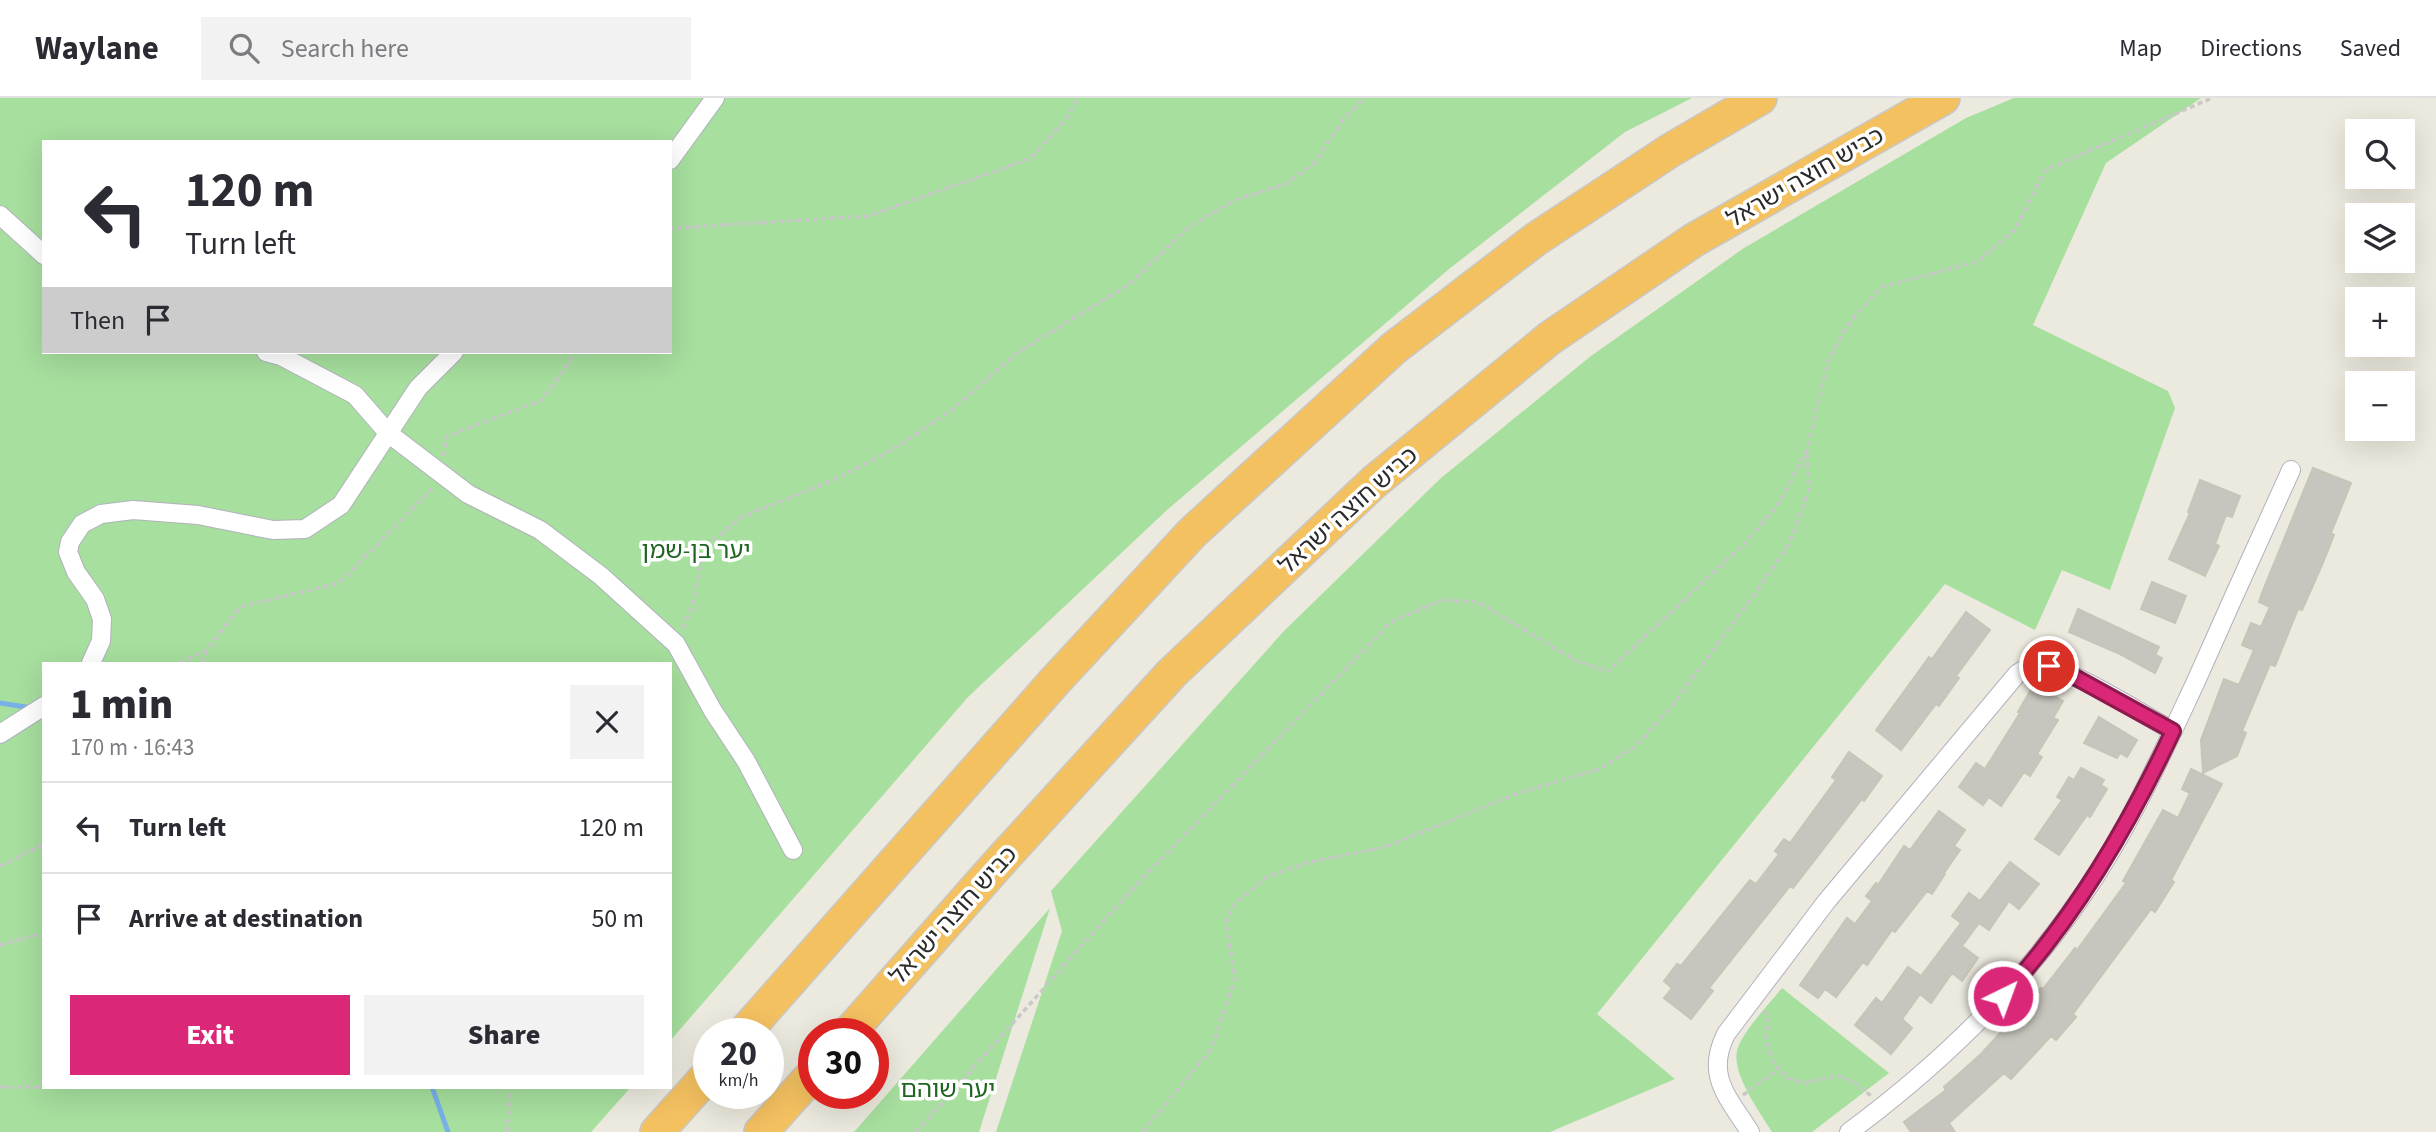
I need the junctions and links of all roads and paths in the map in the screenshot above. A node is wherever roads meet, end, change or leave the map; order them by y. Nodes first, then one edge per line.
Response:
1 (715, 98) edge
2 (1078, 98) edge
3 (1365, 98) edge
4 (1760, 98) edge
5 (1942, 98) edge
6 (2212, 98) edge
7 (672, 157) edge
8 (0, 215) edge
9 (672, 229) edge
10 (42, 253) edge
11 (273, 354) edge
12 (452, 354) edge
13 (575, 354) edge
14 (388, 433) junction
15 (1807, 450) junction
16 (439, 470) junction
17 (2291, 470) dead end
18 (676, 644) junction
19 (207, 650) junction
20 (91, 662) edge
21 (182, 662) edge
22 (202, 662) edge
23 (42, 707) edge
24 (2173, 731) junction
25 (0, 734) edge
26 (42, 845) edge
27 (793, 850) dead end
28 (0, 866) edge
29 (42, 934) edge
30 (0, 945) edge
31 (1752, 998) junction
32 (758, 1018) edge
33 (862, 1018) edge
34 (1779, 1069) junction
35 (0, 1087) edge
36 (42, 1087) edge
37 (511, 1089) edge
38 (798, 1091) edge
39 (693, 1092) edge
40 (1732, 1103) junction
41 (1884, 1106) junction
42 (507, 1132) edge
43 (657, 1132) edge
44 (761, 1132) edge
45 (916, 1132) edge
46 (1143, 1132) edge
47 (1750, 1132) edge
48 (1849, 1132) edge

1 - 7 street
2 - 9 path
3 - 18 path
4 - 32 highway
5 - 33 highway, כביש חוצה ישראל
6 - 15 path
8 - 10 street
11 - 14 street
12 - 14 street
13 - 16 path
14 - 16 street
14 - 20 street
15 - 45 path
15 - 46 path
16 - 18 street
16 - 19 path
17 - 24 street
18 - 27 street
19 - 21 path
19 - 22 path
23 - 25 street
24 - 31 street
24 - 41 street
26 - 28 path
29 - 30 path
31 - 34 path
31 - 40 street
34 - 40 path
34 - 41 path
35 - 36 path
37 - 42 path
38 - 44 highway
39 - 43 highway
40 - 47 street
41 - 48 street

